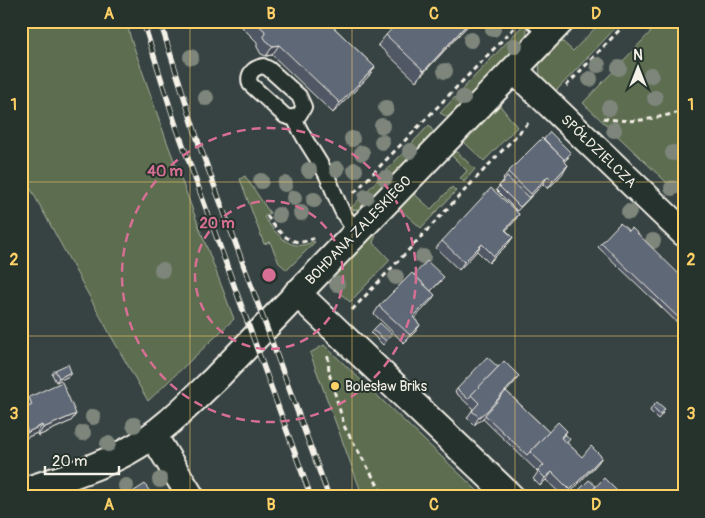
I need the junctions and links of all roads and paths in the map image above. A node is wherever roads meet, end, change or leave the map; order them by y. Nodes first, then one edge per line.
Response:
1 (520, 21) edge
2 (628, 21) edge
3 (547, 26) edge
4 (514, 70) junction
5 (549, 102) junction
6 (684, 111) edge
7 (294, 118) dead end
8 (601, 118) dead end
9 (340, 208) junction
10 (267, 216) dead end
11 (357, 230) junction
12 (684, 233) edge
13 (298, 293) junction
14 (335, 328) junction
15 (153, 435) junction
16 (21, 492) edge
17 (191, 497) edge
18 (382, 497) edge
19 (511, 497) edge

1 - 9 path
2 - 5 path
3 - 4 street, BOHDANA ZALESKIEGO
4 - 5 street, SPÓŁDZIELCZA
4 - 11 street, BOHDANA ZALESKIEGO
5 - 12 street, SPÓŁDZIELCZA
5 - 14 path
6 - 8 path
7 - 9 lane
9 - 10 path
9 - 11 lane
11 - 13 street, BOHDANA ZALESKIEGO
13 - 14 street
13 - 15 street, BOHDANA ZALESKIEGO
14 - 18 path
14 - 19 street
15 - 16 street, BOHDANA ZALESKIEGO
15 - 17 street

